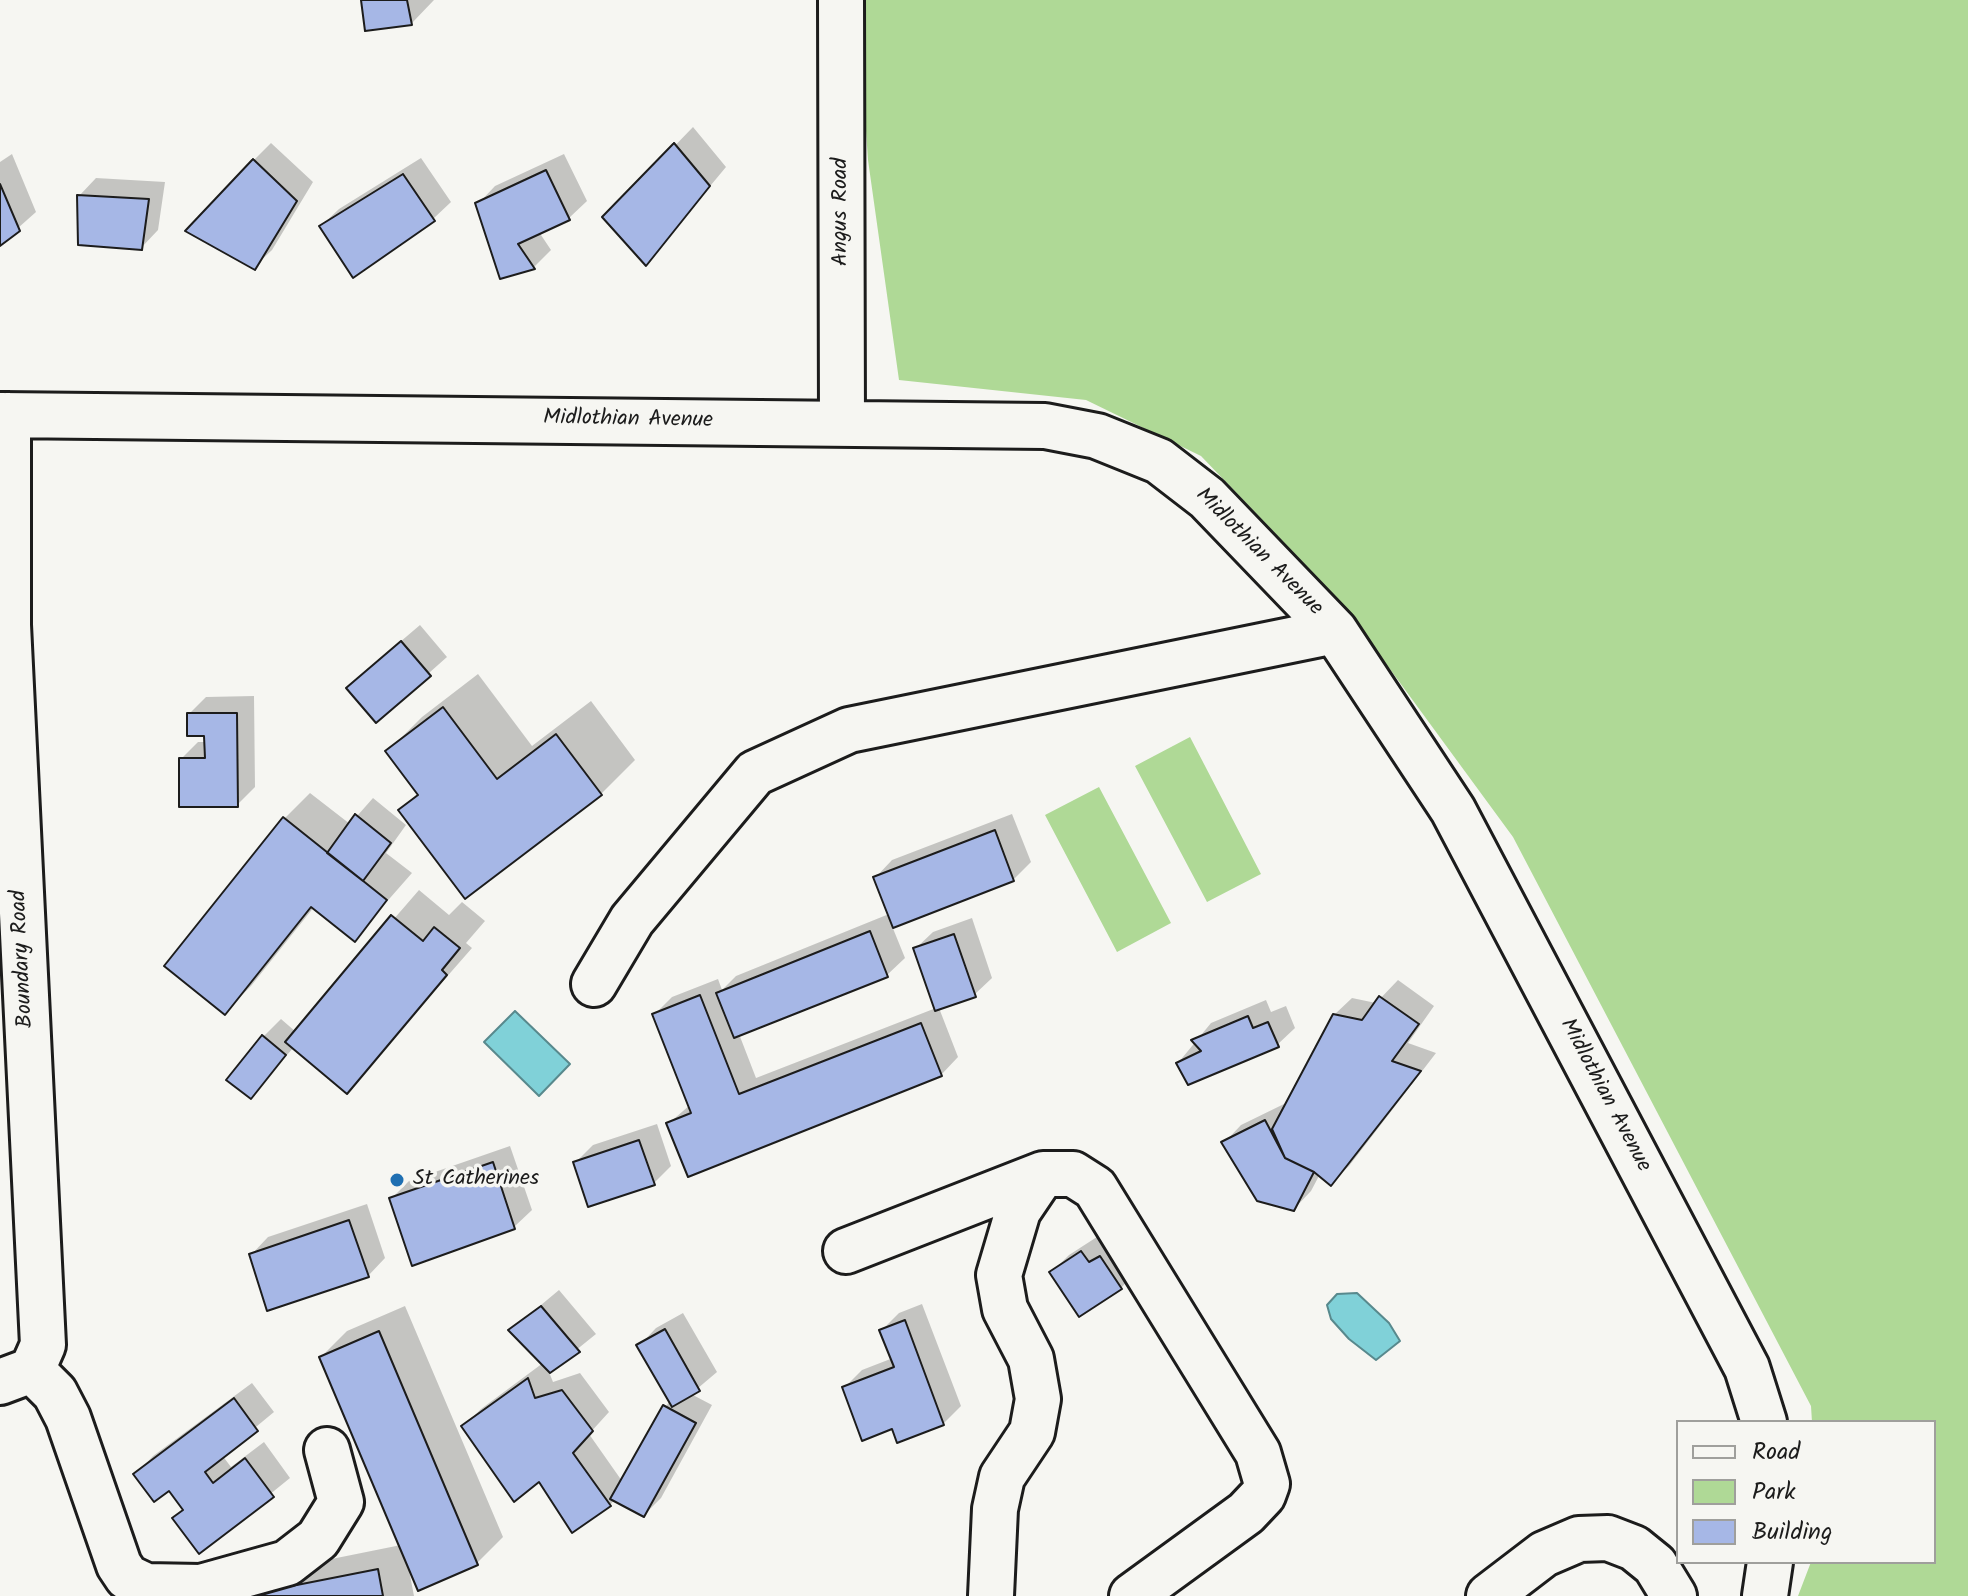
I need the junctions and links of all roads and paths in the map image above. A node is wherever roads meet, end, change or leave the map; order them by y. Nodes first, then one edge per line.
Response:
1 (841, 0) edge
2 (4, 415) edge
3 (842, 423) junction
4 (1335, 631) junction
5 (594, 984) dead end
6 (1043, 1174) junction
7 (846, 1251) dead end
8 (16, 1376) edge
9 (1763, 1420) edge
10 (327, 1450) dead end
11 (1770, 1564) edge
12 (991, 1596) edge
13 (1132, 1596) edge
14 (1489, 1596) edge
15 (1674, 1596) edge
16 (1765, 1596) edge

1 - 3 street, Angus Road
2 - 3 street, Midlothian Avenue
2 - 8 street, Boundary Road
3 - 4 street, Midlothian Avenue
4 - 5 street
4 - 9 street, Midlothian Avenue
6 - 7 street
6 - 12 street
6 - 13 street
8 - 10 street
11 - 16 street
14 - 15 street

